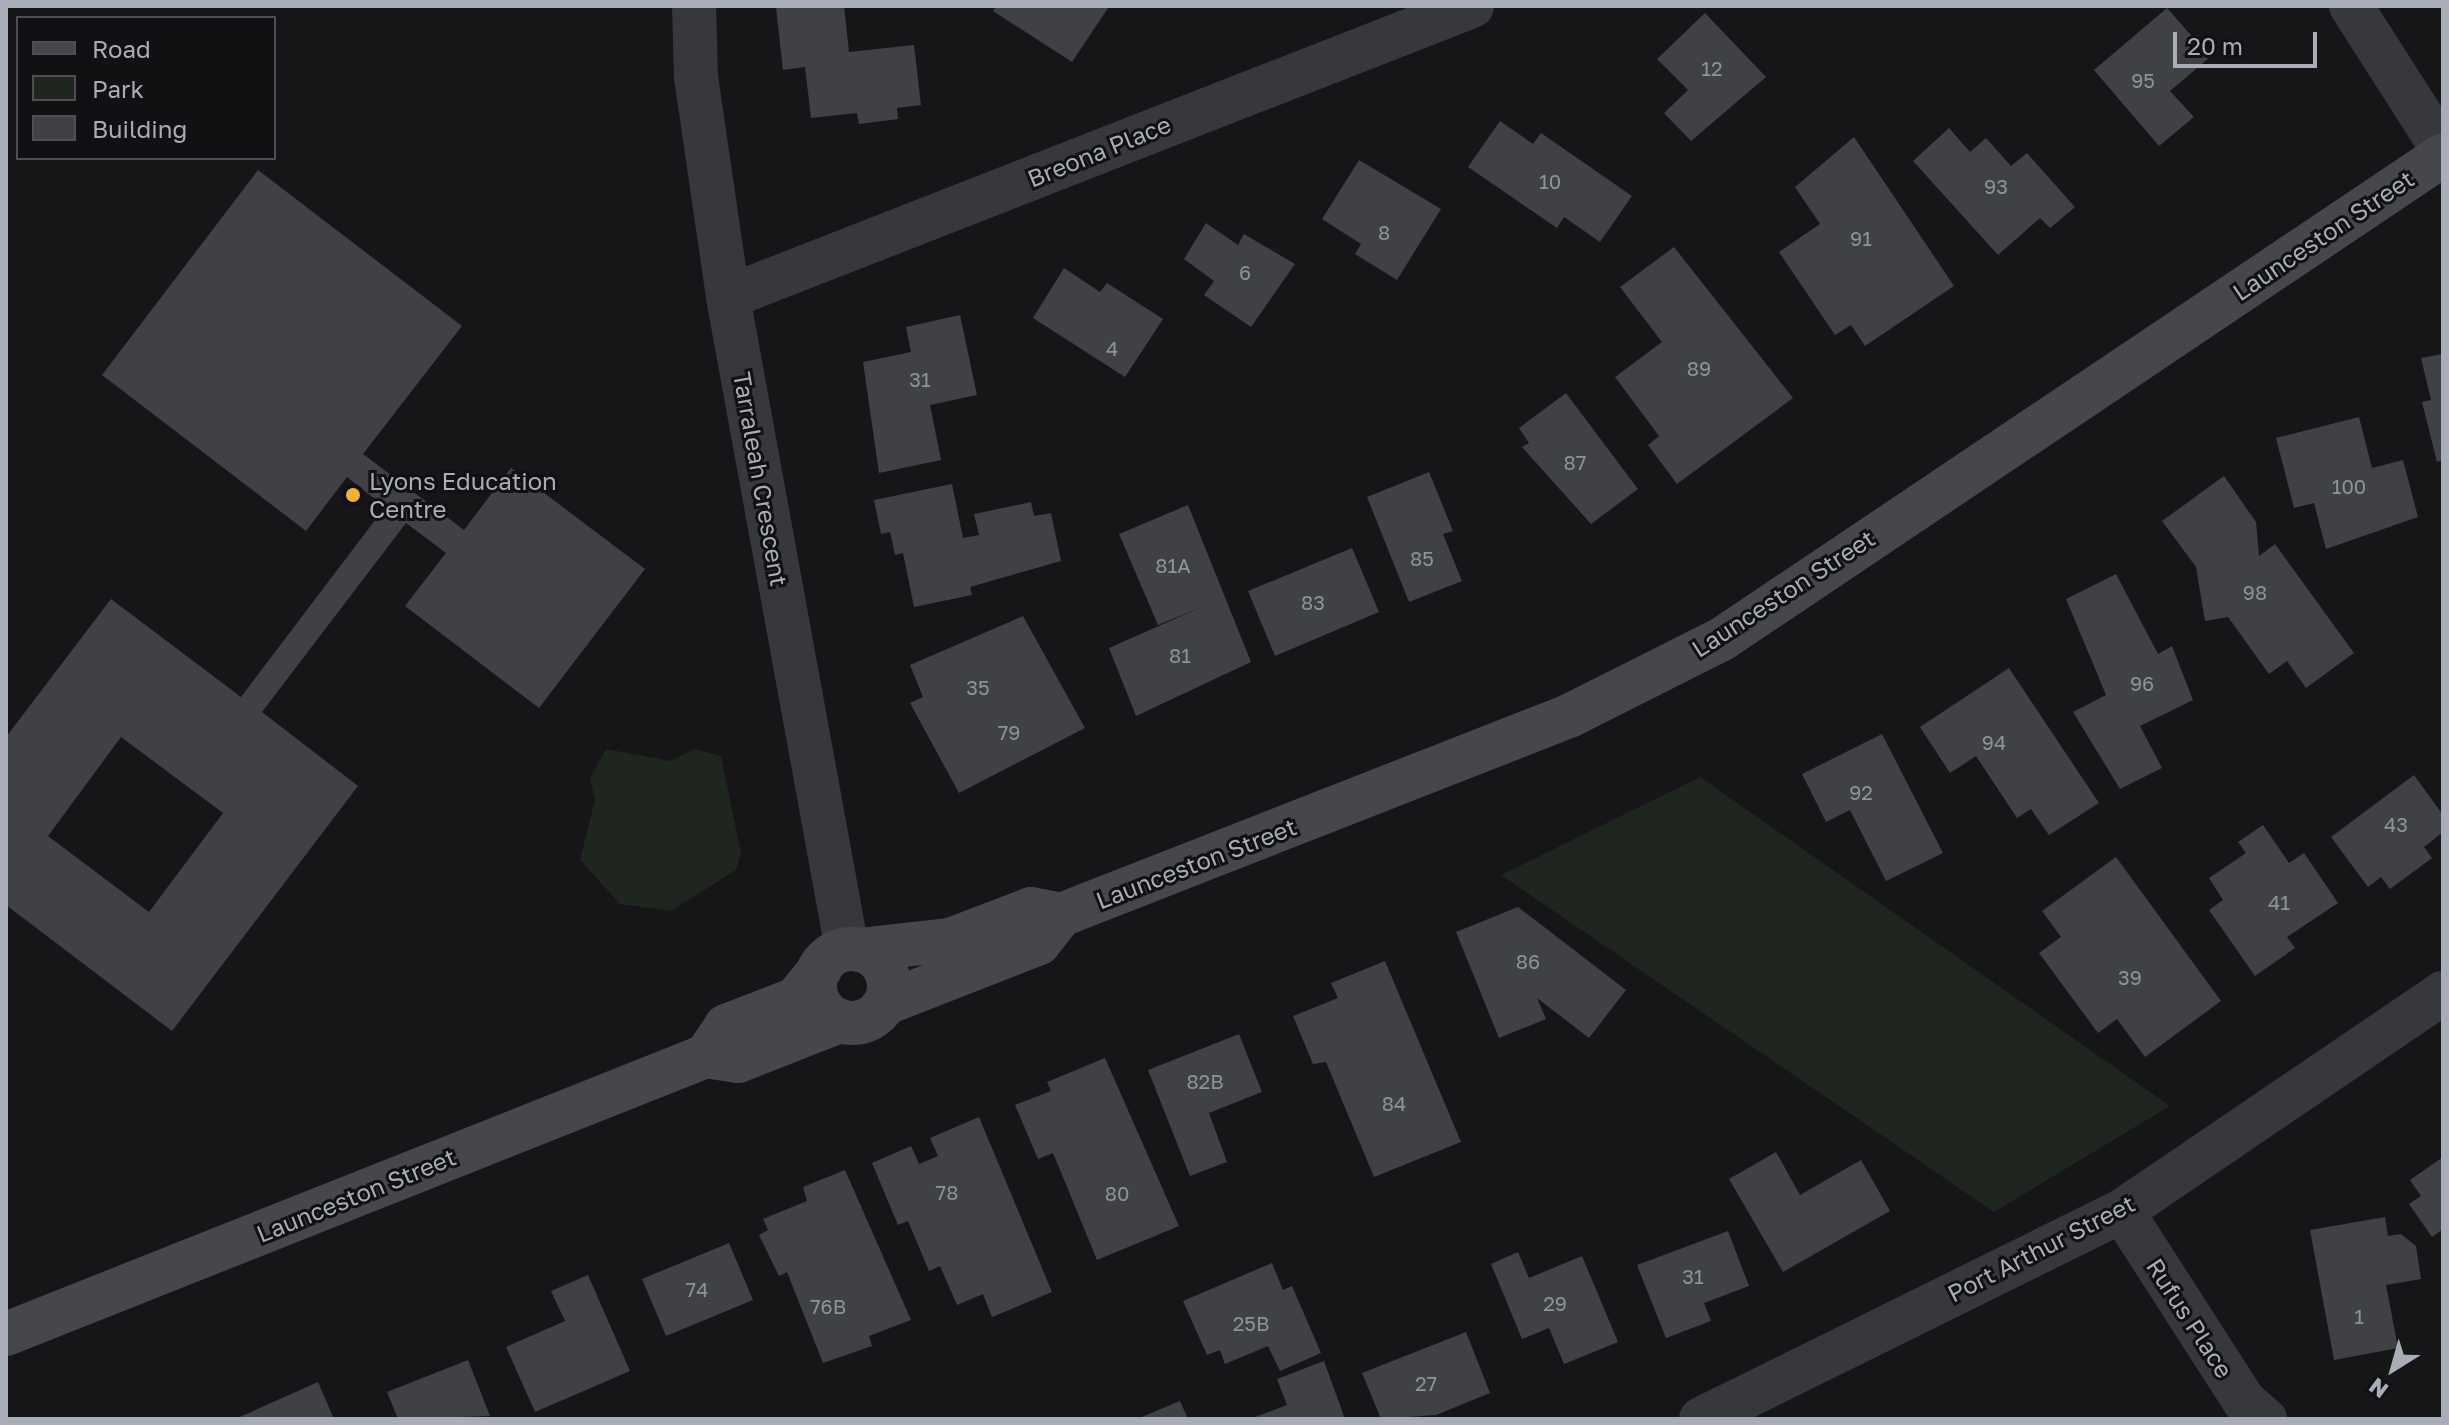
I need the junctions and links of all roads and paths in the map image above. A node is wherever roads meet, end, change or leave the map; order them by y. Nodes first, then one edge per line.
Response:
1 (694, 6) edge
2 (1472, 6) edge
3 (2351, 6) edge
4 (2443, 152) edge
5 (728, 297) junction
6 (842, 956) junction
7 (956, 956) junction
8 (2443, 993) edge
9 (886, 1003) junction
10 (840, 1021) junction
11 (706, 1056) junction
12 (2122, 1211) junction
13 (6, 1334) edge
14 (1701, 1419) edge
15 (2265, 1419) edge

1 - 5 street, Tarraleah Crescent
2 - 5 street, Breona Place
3 - 4 street
4 - 7 main road, Launceston Street
5 - 6 street, Tarraleah Crescent
6 - 7 main road, Launceston Street
6 - 9 main road
6 - 10 main road
6 - 11 main road
7 - 9 main road, Launceston Street
8 - 12 street, Port Arthur Street
9 - 10 main road
10 - 11 main road, Launceston Street
11 - 13 main road, Launceston Street
12 - 14 street, Port Arthur Street
12 - 15 street, Rufus Place

